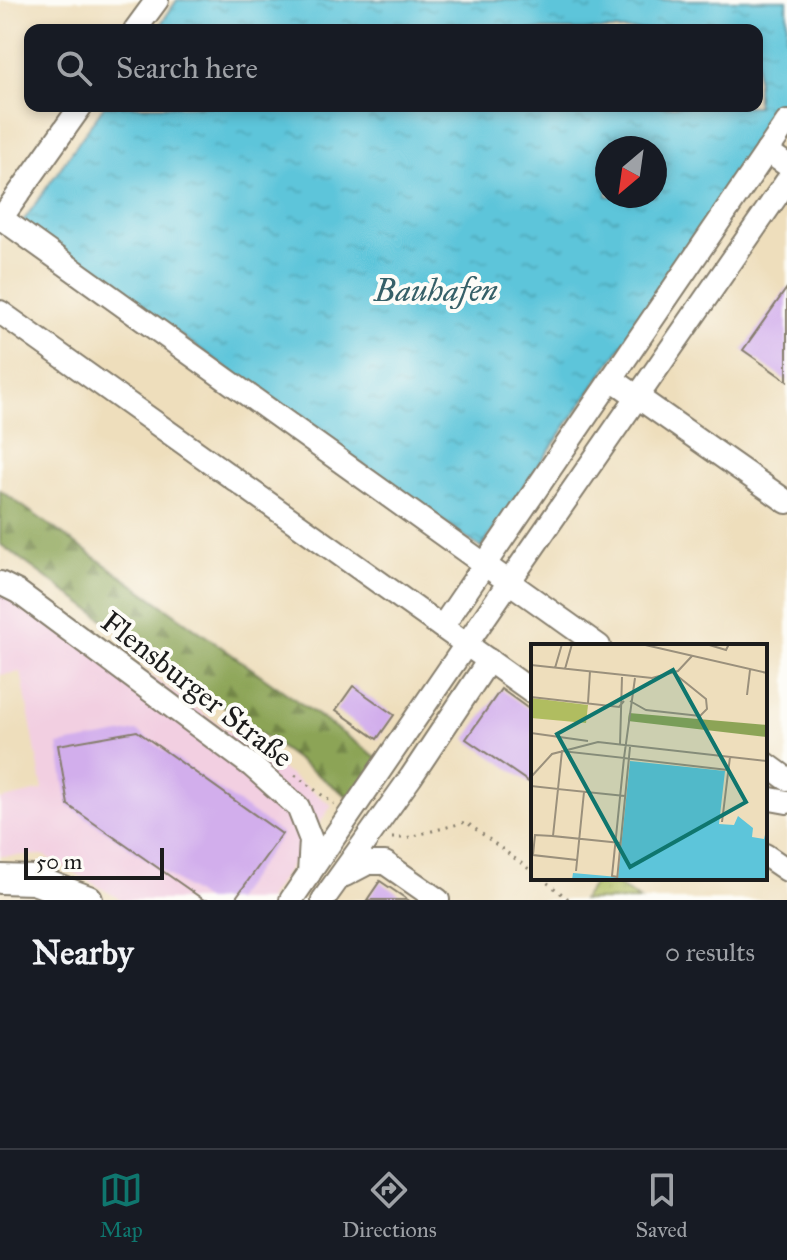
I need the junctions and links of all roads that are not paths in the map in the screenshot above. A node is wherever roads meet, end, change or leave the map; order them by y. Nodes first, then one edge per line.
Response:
1 (157, 0) edge
2 (139, 24) edge
3 (77, 112) edge
4 (787, 122) edge
5 (767, 151) junction
6 (787, 165) edge
7 (787, 181) edge
8 (1, 219) edge
9 (0, 312) edge
10 (612, 379) junction
11 (637, 397) junction
12 (787, 502) edge
13 (485, 565) junction
14 (509, 582) junction
15 (0, 583) edge
16 (442, 627) junction
17 (466, 644) junction
18 (596, 644) edge
19 (489, 660) junction
20 (531, 691) edge
21 (767, 764) edge
22 (382, 769) junction
23 (787, 779) edge
24 (406, 785) junction
25 (767, 798) edge
26 (787, 802) edge
27 (767, 856) edge
28 (787, 870) edge
29 (309, 875) junction
30 (340, 877) junction
31 (11, 878) edge
32 (88, 900) edge
33 (291, 900) edge
34 (323, 900) edge
35 (438, 900) edge

1 - 2 street
3 - 8 street
4 - 5 street
5 - 6 street
5 - 10 street
7 - 11 street
8 - 13 street
9 - 16 street
10 - 11 street
10 - 13 street
11 - 12 street
11 - 14 street
13 - 14 street
13 - 16 street
14 - 17 street
14 - 18 street
15 - 29 street, Flensburger Straße
16 - 17 street
17 - 19 street
17 - 22 street
19 - 20 street
19 - 24 street
21 - 23 street
22 - 24 street
22 - 29 street
24 - 30 street
25 - 26 street
27 - 28 street
29 - 33 street
30 - 34 street
30 - 35 street
31 - 32 main road

